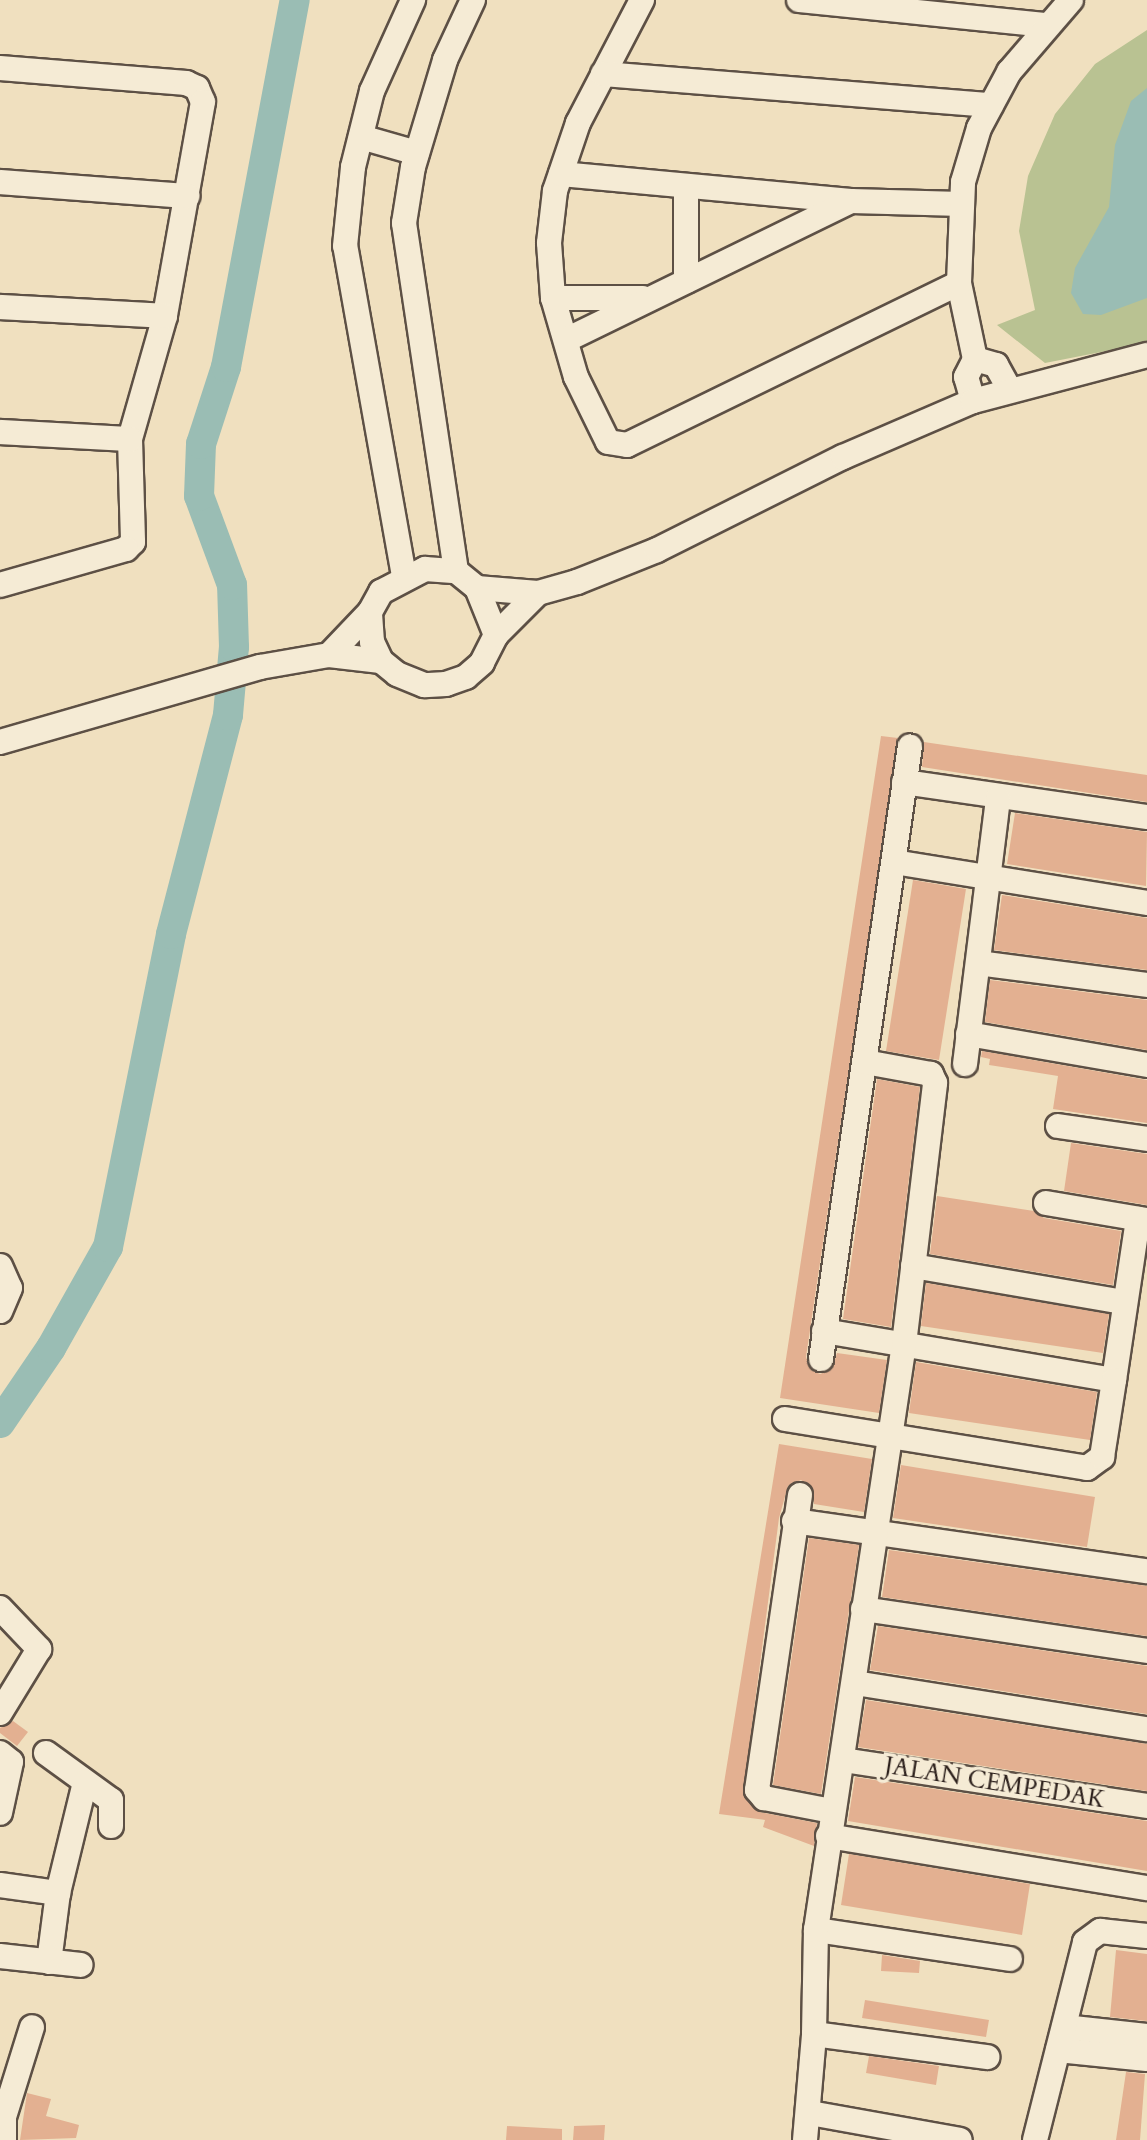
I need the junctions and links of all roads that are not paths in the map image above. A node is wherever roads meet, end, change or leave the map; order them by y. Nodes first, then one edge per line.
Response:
1 (413, 0) edge
2 (473, 0) edge
3 (642, 0) edge
4 (799, 0) edge
5 (1071, 0) edge
6 (1045, 25) junction
7 (0, 68) edge
8 (603, 74) junction
9 (991, 105) junction
10 (361, 138) junction
11 (417, 153) junction
12 (561, 174) junction
13 (0, 182) edge
14 (686, 186) junction
15 (187, 196) junction
16 (851, 201) junction
17 (962, 204) junction
18 (686, 281) junction
19 (958, 283) junction
20 (553, 298) junction
21 (651, 298) junction
22 (0, 307) edge
23 (165, 316) junction
24 (566, 340) junction
25 (1147, 355) edge
26 (975, 359) junction
27 (1009, 388) junction
28 (973, 401) junction
29 (0, 432) edge
30 (33, 434) junction
31 (130, 439) junction
32 (0, 446) edge
33 (456, 571) junction
34 (404, 576) junction
35 (0, 585) edge
36 (477, 588) junction
37 (538, 593) junction
38 (370, 612) junction
39 (496, 635) junction
40 (329, 655) junction
41 (381, 661) junction
42 (3, 736) edge
43 (910, 746) dead end
44 (904, 782) junction
45 (998, 799) junction
46 (1147, 817) edge
47 (894, 862) junction
48 (991, 879) junction
49 (1147, 903) edge
50 (978, 963) junction
51 (1147, 985) edge
52 (968, 1034) junction
53 (865, 1062) junction
54 (965, 1063) dead end
55 (1147, 1065) edge
56 (1058, 1126) dead end
57 (1147, 1139) edge
58 (1046, 1203) dead end
59 (1142, 1219) edge
60 (0, 1266) edge
61 (913, 1266) junction
62 (1124, 1302) junction
63 (0, 1311) edge
64 (824, 1331) junction
65 (904, 1344) junction
66 (821, 1359) dead end
67 (1114, 1380) junction
68 (785, 1419) dead end
69 (889, 1438) junction
70 (800, 1495) dead end
71 (794, 1521) junction
72 (874, 1536) junction
73 (1147, 1572) edge
74 (0, 1608) edge
75 (863, 1609) junction
76 (1147, 1651) edge
77 (855, 1683) junction
78 (0, 1713) edge
79 (1147, 1729) edge
80 (0, 1753) edge
81 (46, 1753) dead end
82 (842, 1760) junction
83 (85, 1782) junction
84 (1147, 1806) edge
85 (832, 1811) junction
86 (0, 1813) edge
87 (111, 1826) dead end
88 (828, 1836) junction
89 (0, 1885) edge
90 (1147, 1888) edge
91 (58, 1893) junction
92 (816, 1930) junction
93 (1147, 1936) edge
94 (0, 1956) edge
95 (1010, 1959) dead end
96 (49, 1962) junction
97 (81, 1965) dead end
98 (32, 2027) dead end
99 (814, 2034) junction
100 (1147, 2036) edge
101 (1061, 2038) junction
102 (987, 2057) dead end
103 (1147, 2059) edge
104 (810, 2113) junction
105 (4, 2140) edge
106 (804, 2140) edge
107 (960, 2140) edge
108 (1035, 2140) edge

1 - 10 street
2 - 11 street
3 - 8 street
4 - 6 street
5 - 6 street
6 - 9 street
7 - 15 street
8 - 9 street
8 - 12 street
9 - 17 street
10 - 11 street
10 - 34 street
11 - 33 street
12 - 14 street
12 - 20 street
13 - 15 street
14 - 16 street
14 - 18 street
15 - 23 street
16 - 17 street
16 - 18 street
17 - 19 street
18 - 21 street
19 - 24 street
19 - 26 street
20 - 21 street
20 - 24 street
21 - 24 street
22 - 23 street
23 - 31 street
25 - 27 street
26 - 27 street
26 - 28 street
27 - 28 street
28 - 37 street
29 - 30 street
30 - 31 street
30 - 32 street
31 - 35 street
33 - 34 street
33 - 36 street
34 - 38 street
36 - 37 street
36 - 39 street
37 - 39 street
38 - 40 street
38 - 41 street
39 - 41 street
40 - 41 street
40 - 42 street
43 - 44 street
44 - 45 street
44 - 47 street
45 - 46 street
45 - 48 street
47 - 48 street
47 - 53 street
48 - 49 street
48 - 50 street
50 - 51 street
50 - 52 street
52 - 54 street
52 - 55 street
53 - 61 street
53 - 64 street
56 - 57 street
58 - 59 street
59 - 62 street
60 - 63 street
61 - 62 street
61 - 65 street
62 - 67 street
64 - 65 street
64 - 66 street
65 - 67 street
65 - 69 street
67 - 69 street
68 - 69 street
69 - 72 street
70 - 71 street
71 - 72 street
71 - 85 street
72 - 73 street
72 - 75 street
74 - 78 street
75 - 76 street
75 - 77 street
77 - 79 street
77 - 82 street
80 - 86 street
81 - 83 street
82 - 84 street, JALAN CEMPEDAK
82 - 85 street
83 - 87 street
83 - 91 street
85 - 88 street
88 - 90 street
88 - 92 street
89 - 91 street
91 - 96 street
92 - 95 street
92 - 99 street
93 - 101 street
94 - 96 street
96 - 97 street
98 - 105 street
99 - 102 street
99 - 104 street
100 - 101 street
101 - 103 street
101 - 108 street
104 - 106 street
104 - 107 street

